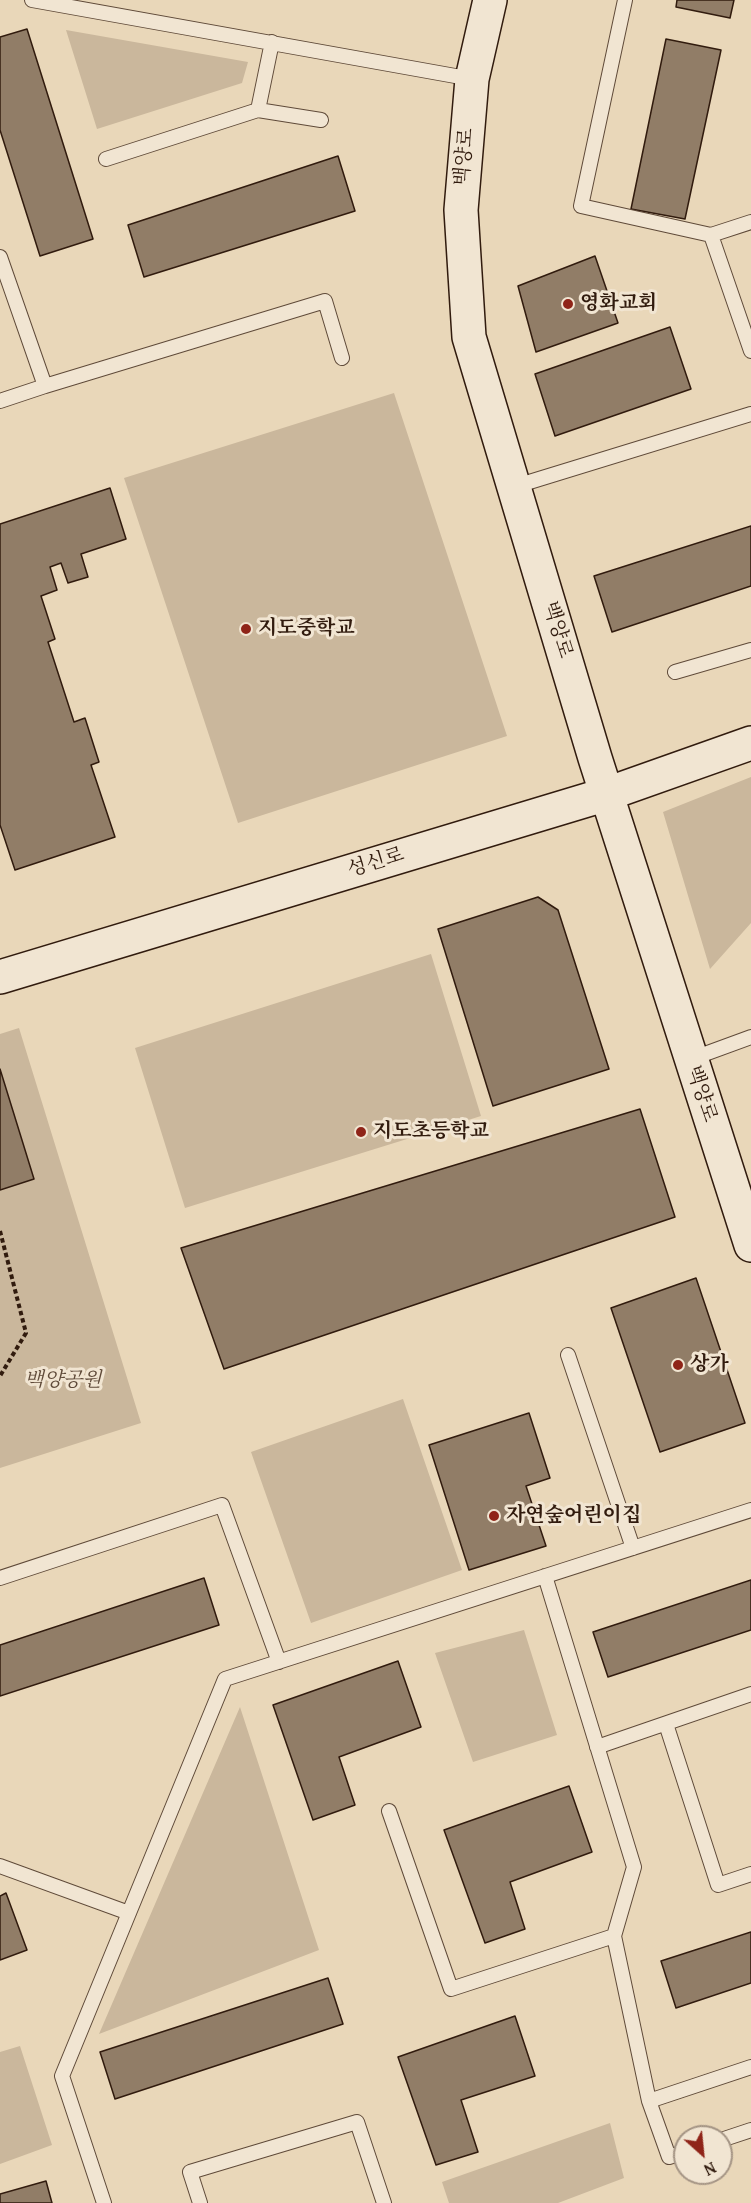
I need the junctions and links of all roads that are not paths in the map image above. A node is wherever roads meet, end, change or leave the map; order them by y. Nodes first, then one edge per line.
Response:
1 (32, 0) edge
2 (490, 0) edge
3 (625, 0) edge
4 (272, 42) junction
5 (472, 79) junction
6 (258, 110) junction
7 (321, 120) dead end
8 (106, 159) dead end
9 (751, 222) edge
10 (711, 235) junction
11 (0, 257) edge
12 (751, 351) edge
13 (342, 358) dead end
14 (45, 386) junction
15 (0, 401) edge
16 (751, 414) edge
17 (513, 487) junction
18 (751, 650) edge
19 (675, 672) dead end
20 (751, 743) edge
21 (607, 794) junction
22 (0, 977) edge
23 (751, 1037) edge
24 (690, 1059) junction
25 (751, 1245) edge
26 (568, 1355) dead end
27 (751, 1509) edge
28 (633, 1548) junction
29 (545, 1576) junction
30 (0, 1578) edge
31 (279, 1662) junction
32 (751, 1694) edge
33 (666, 1724) junction
34 (597, 1747) junction
35 (389, 1811) dead end
36 (0, 1866) edge
37 (751, 1874) edge
38 (129, 1913) junction
39 (614, 1936) junction
40 (751, 2067) edge
41 (649, 2101) junction
42 (751, 2130) edge
43 (733, 2136) edge
44 (673, 2156) edge
45 (104, 2203) edge
46 (200, 2203) edge
47 (384, 2203) edge

1 - 4 lane
2 - 5 street, 백양로
3 - 10 lane
4 - 5 lane
4 - 6 lane
5 - 17 street, 백양로
6 - 7 lane
6 - 8 lane
9 - 10 lane
10 - 12 lane
11 - 14 lane
13 - 14 lane
14 - 15 lane
16 - 17 lane
17 - 21 street, 백양로
18 - 19 lane
20 - 21 street, 성신로
21 - 22 street, 성신로
21 - 24 street, 백양로
23 - 24 lane
24 - 25 street, 백양로
26 - 28 lane
27 - 28 lane
28 - 29 lane
29 - 31 lane
29 - 34 lane
30 - 31 lane
31 - 38 lane
32 - 33 lane
33 - 34 lane
33 - 37 lane
34 - 39 lane
35 - 39 lane
36 - 38 lane
38 - 45 lane
39 - 41 lane
40 - 41 lane
41 - 44 lane
42 - 43 lane
46 - 47 lane

